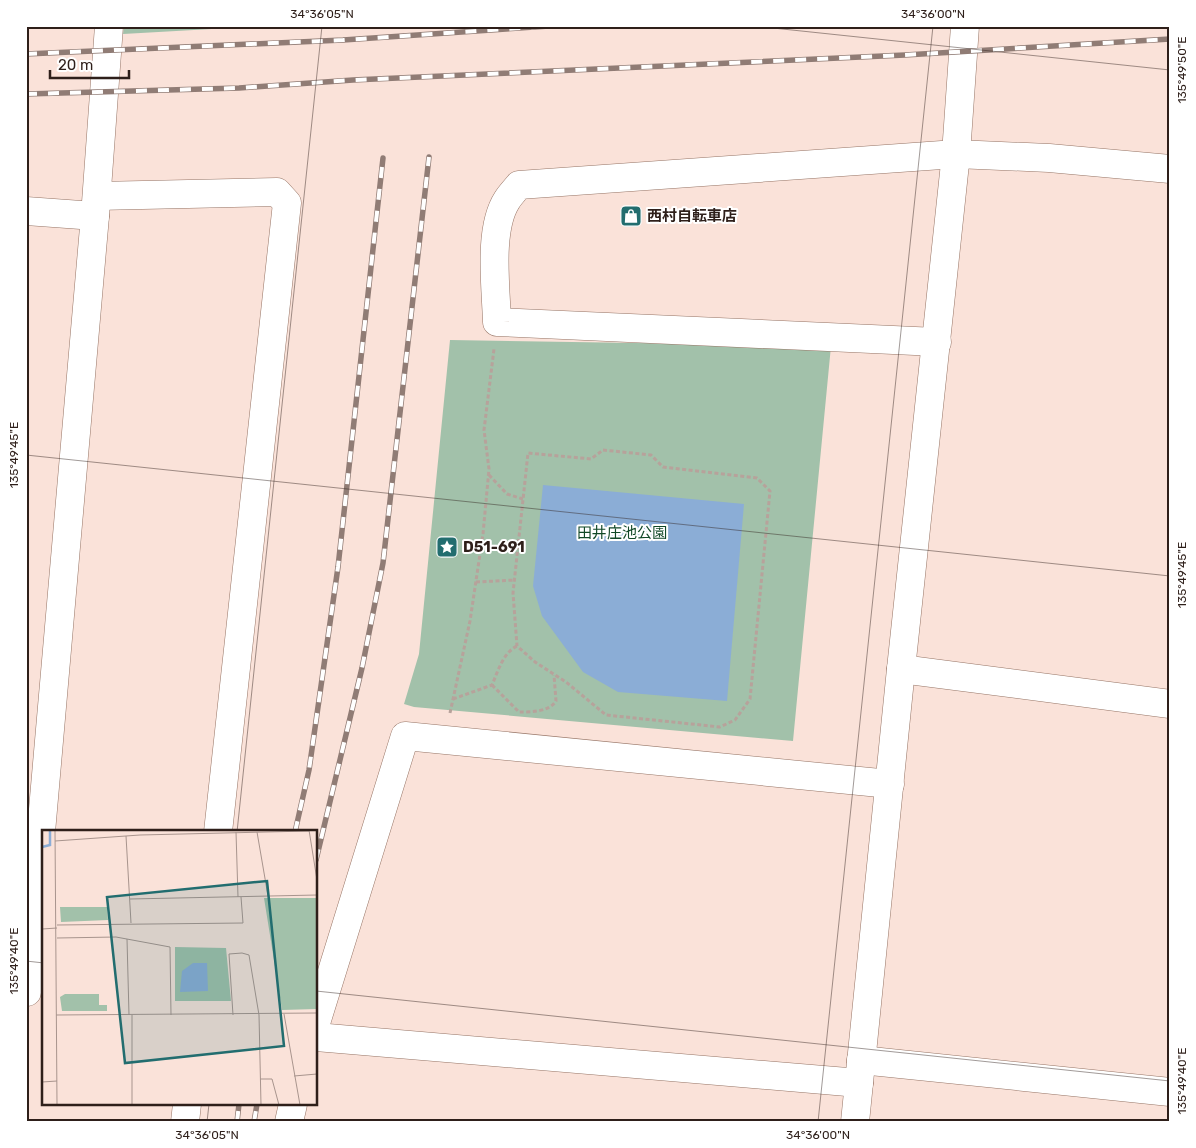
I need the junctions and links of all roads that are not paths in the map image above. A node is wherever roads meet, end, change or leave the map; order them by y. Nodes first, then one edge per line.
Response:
1 (109, 26) edge
2 (965, 26) edge
3 (956, 154) junction
4 (1170, 169) edge
5 (96, 206) junction
6 (26, 211) edge
7 (937, 342) junction
8 (901, 669) junction
9 (1170, 704) edge
10 (890, 784) junction
11 (45, 830) edge
12 (218, 830) edge
13 (42, 869) edge
14 (32, 992) edge
15 (318, 1017) edge
16 (318, 1037) edge
17 (860, 1072) junction
18 (1170, 1092) edge
19 (187, 1106) edge
20 (293, 1106) edge
21 (185, 1122) edge
22 (289, 1122) edge
23 (855, 1122) edge

1 - 5 street
2 - 3 street
3 - 4 street
3 - 7 street
3 - 7 street
5 - 6 street
5 - 11 street
5 - 12 street
7 - 8 street
8 - 9 street
8 - 10 street
10 - 15 street
10 - 17 street
13 - 14 street
16 - 17 street
17 - 18 street
17 - 23 street
19 - 21 street
20 - 22 street

